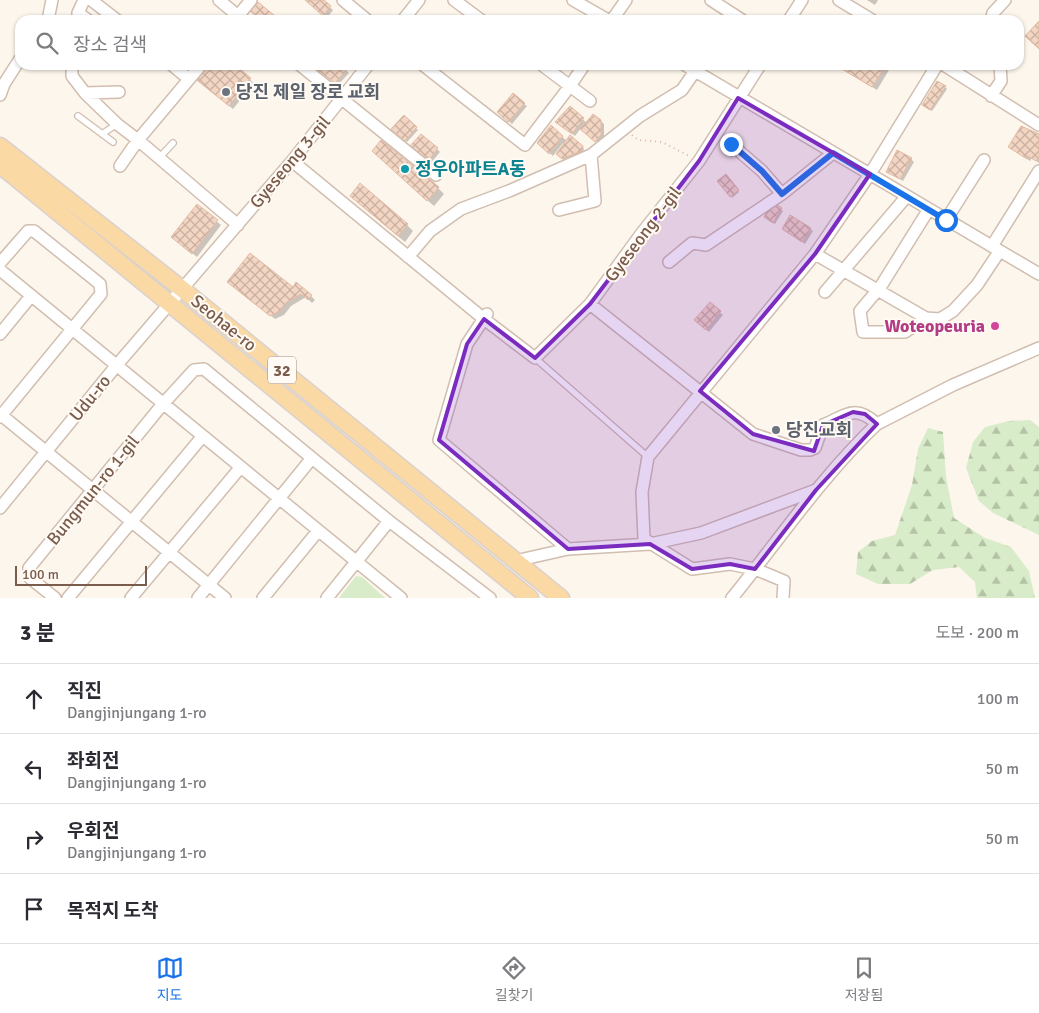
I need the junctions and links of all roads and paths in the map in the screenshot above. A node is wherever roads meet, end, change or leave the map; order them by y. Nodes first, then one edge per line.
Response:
1 (52, 0) edge
2 (84, 0) edge
3 (91, 0) edge
4 (218, 0) edge
5 (251, 0) edge
6 (342, 0) edge
7 (419, 0) edge
8 (454, 0) edge
9 (573, 0) edge
10 (626, 0) edge
11 (711, 0) edge
12 (802, 0) edge
13 (839, 0) edge
14 (1001, 1) edge
15 (49, 15) edge
16 (81, 15) edge
17 (110, 15) edge
18 (235, 15) edge
19 (242, 15) edge
20 (361, 15) edge
21 (407, 15) edge
22 (474, 15) edge
23 (599, 15) edge
24 (616, 15) edge
25 (734, 15) edge
26 (792, 15) edge
27 (864, 15) edge
28 (994, 15) edge
29 (15, 67) edge
30 (72, 70) edge
31 (178, 70) edge
32 (197, 70) edge
33 (306, 70) edge
34 (364, 70) edge
35 (429, 70) edge
36 (549, 70) edge
37 (581, 70) edge
38 (757, 70) edge
39 (934, 70) edge
40 (952, 70) edge
41 (1000, 70) edge
42 (695, 71) joint
43 (189, 79) junction
44 (570, 86) junction
45 (119, 92) dead end
46 (85, 93) junction
47 (0, 96) edge
48 (991, 96) junction
49 (738, 98) junction
50 (342, 99) junction
51 (590, 101) dead end
52 (78, 116) dead end
53 (117, 124) junction
54 (1039, 125) edge
55 (624, 129) junction
56 (102, 134) junction
57 (138, 140) junction
58 (113, 142) dead end
59 (173, 143) dead end
60 (731, 144) dead end
61 (0, 146) edge
62 (833, 153) junction
63 (591, 155) junction
64 (159, 158) junction
65 (984, 160) dead end
66 (292, 161) junction
67 (699, 161) junction
68 (0, 165) edge
69 (120, 166) dead end
70 (1039, 171) edge
71 (870, 174) junction
72 (436, 175) dead end
73 (782, 194) junction
74 (907, 196) junction
75 (929, 209) junction
76 (559, 210) dead end
77 (946, 220) junction
78 (238, 225) junction
79 (995, 249) junction
80 (815, 254) junction
81 (408, 257) junction
82 (0, 262) edge
83 (669, 262) dead end
84 (0, 270) edge
85 (842, 271) junction
86 (1039, 274) edge
87 (182, 289) junction
88 (879, 290) junction
89 (825, 292) dead end
90 (31, 296) junction
91 (170, 303) junction
92 (590, 304) junction
93 (486, 316) junction
94 (926, 318) junction
95 (71, 330) junction
96 (0, 334) edge
97 (1039, 348) edge
98 (535, 358) junction
99 (116, 366) junction
100 (700, 392) junction
101 (163, 404) junction
102 (0, 415) edge
103 (877, 424) junction
104 (202, 437) junction
105 (46, 452) junction
106 (648, 457) junction
107 (312, 458) junction
108 (240, 468) junction
109 (93, 490) junction
110 (816, 490) junction
111 (280, 500) junction
112 (0, 508) edge
113 (131, 521) junction
114 (389, 521) junction
115 (318, 531) junction
116 (650, 544) junction
117 (568, 550) junction
118 (169, 552) junction
119 (357, 561) junction
120 (515, 561) junction
121 (755, 569) junction
122 (208, 585) junction
123 (55, 598) edge
124 (68, 598) edge
125 (131, 598) edge
126 (198, 598) edge
127 (225, 598) edge
128 (263, 598) edge
129 (327, 598) edge
130 (401, 598) edge
131 (490, 598) edge
132 (530, 598) edge
133 (561, 598) edge
134 (732, 598) edge
135 (782, 598) edge

1 - 15 street
2 - 16 street
3 - 17 street
4 - 18 street
5 - 19 street
6 - 20 street
7 - 21 street
8 - 22 street
9 - 23 street
10 - 24 street
11 - 25 street
12 - 26 street
13 - 27 street
14 - 28 street
29 - 47 street
30 - 46 street, Gyeseong 3-gil
31 - 43 street
32 - 43 street
33 - 50 street, Gyeseong 3-gil
34 - 50 street, Gyeseong 3-gil
35 - 44 street
36 - 44 street
37 - 44 street
38 - 49 street, Gyeseong 2-gil
39 - 71 street
40 - 48 street
41 - 48 street
42 - 49 street
42 - 55 street
43 - 57 street
44 - 51 street
45 - 46 street
46 - 53 street, Gyeseong 3-gil
48 - 54 street
49 - 62 street
49 - 67 street, Gyeseong 2-gil
50 - 66 street, Gyeseong 3-gil
50 - 72 street, Gyeseong 3-gil
52 - 56 lane
53 - 56 lane
53 - 57 street, Gyeseong 3-gil
55 - 63 street
55 - 67 path
56 - 58 lane
57 - 64 street, Gyeseong 3-gil
57 - 69 street
59 - 64 lane
60 - 73 street
61 - 87 main road, Seohae-ro / 32
62 - 71 street
62 - 73 street
63 - 76 street
63 - 81 street
64 - 78 street, Gyeseong 3-gil
65 - 77 street
66 - 78 street, Gyeseong 3-gil
66 - 81 street
67 - 92 street, Gyeseong 2-gil
68 - 91 main road, Seohae-ro
70 - 79 street
71 - 74 street
71 - 80 street
73 - 83 street
74 - 75 street
74 - 85 street
75 - 77 street
75 - 88 street
77 - 79 street
78 - 87 street, Gyeseong 3-gil
79 - 86 street
79 - 94 street
80 - 85 street
80 - 100 street
81 - 93 street
82 - 95 street
84 - 90 street
85 - 88 street
85 - 89 street
87 - 91 street, Udu-ro
87 - 120 main road, Seohae-ro / 32
88 - 94 street
88 - 94 street
90 - 95 street
90 - 96 street
91 - 99 street, Udu-ro
91 - 132 main road, Seohae-ro
92 - 98 street, Gyeseong 2-gil
92 - 100 street
93 - 98 street
93 - 117 street
95 - 99 street
95 - 102 street
97 - 103 street
98 - 106 lane
99 - 101 street
99 - 105 street, Udu-ro
100 - 103 street
100 - 106 street
101 - 104 street
101 - 107 street, Bungmun-ro 1-gil
101 - 109 street, Bungmun-ro 1-gil
102 - 105 street
103 - 110 street
104 - 108 street
104 - 113 street
105 - 109 street
105 - 112 street, Udu-ro
106 - 116 street
107 - 111 street
107 - 114 street, Bungmun-ro 1-gil
108 - 111 street
108 - 118 street
109 - 113 street
109 - 123 street, Bungmun-ro 1-gil
110 - 116 street
110 - 121 street
111 - 115 street
111 - 122 street
113 - 118 street
113 - 124 street
114 - 119 street
114 - 131 street, Bungmun-ro 1-gil
115 - 119 street
115 - 128 street
116 - 117 street
116 - 121 street
117 - 120 street
118 - 122 street
118 - 125 street
119 - 129 street
119 - 130 street
120 - 133 main road, Seohae-ro / 32
121 - 134 street
121 - 135 street
122 - 126 street
122 - 127 street

